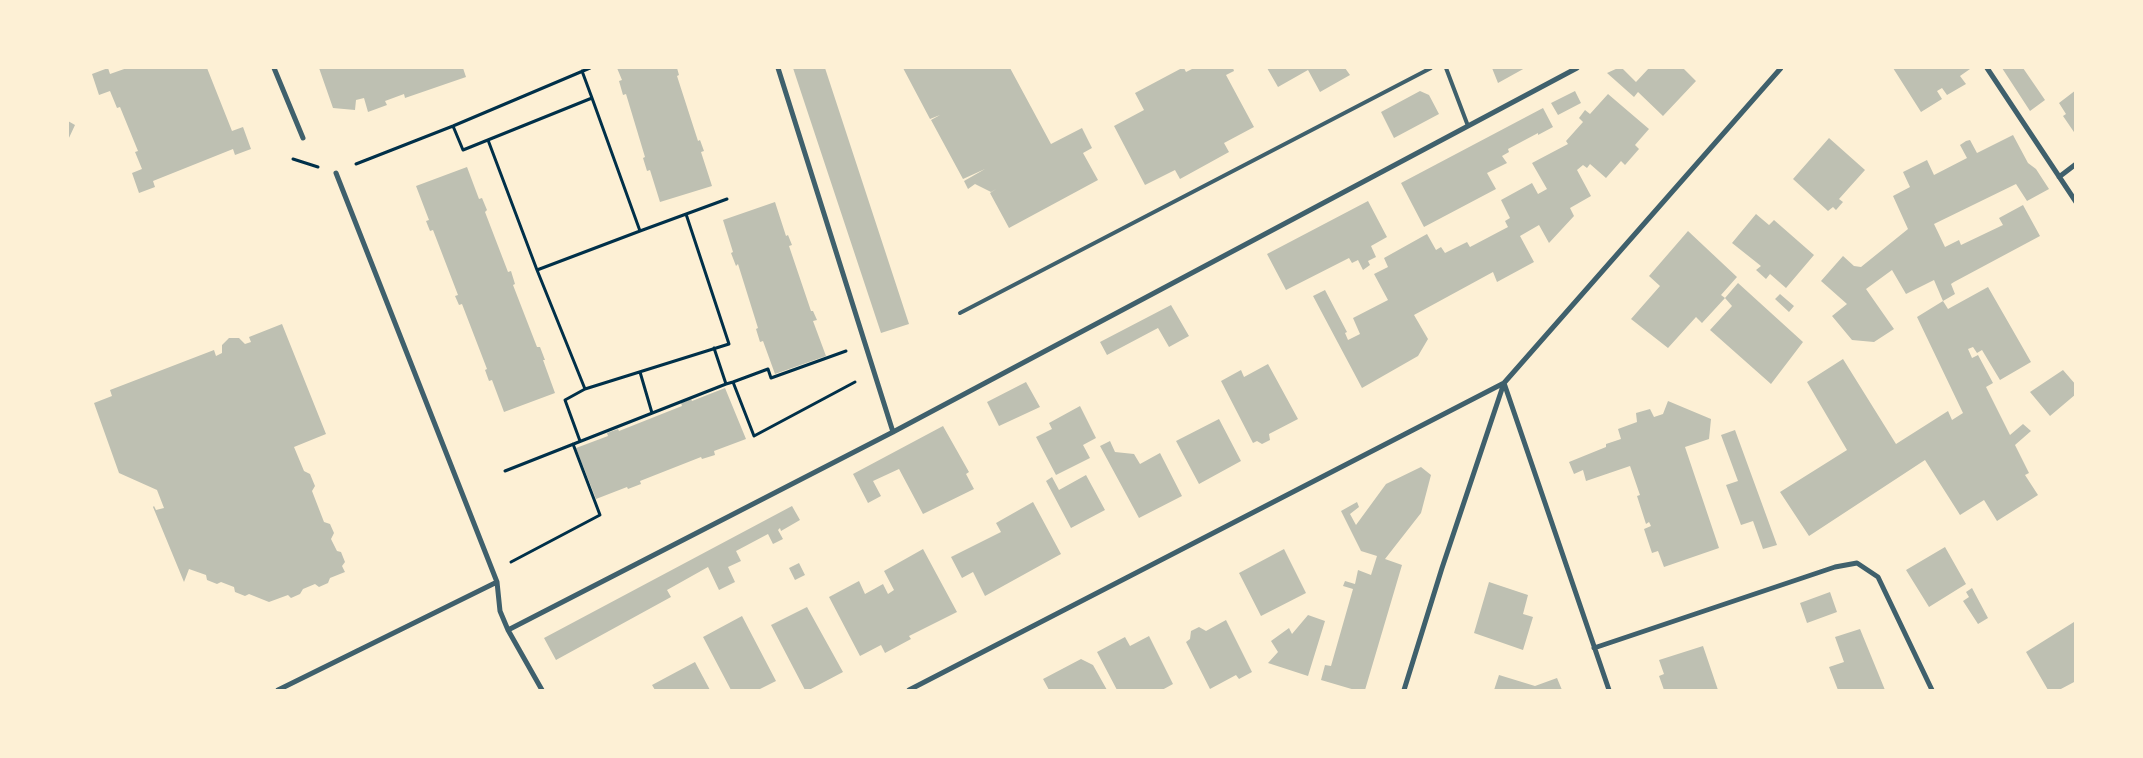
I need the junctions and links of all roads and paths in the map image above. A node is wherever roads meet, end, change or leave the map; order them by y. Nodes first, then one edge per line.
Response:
1 (274, 68) edge
2 (590, 68) edge
3 (778, 68) edge
4 (1431, 68) edge
5 (1446, 68) edge
6 (1577, 68) edge
7 (1781, 68) edge
8 (1987, 68) edge
9 (582, 71) junction
10 (592, 98) junction
11 (453, 126) junction
12 (1468, 126) junction
13 (303, 138) dead end
14 (488, 140) junction
15 (2076, 164) edge
16 (336, 173) joint
17 (2059, 177) junction
18 (726, 199) dead end
19 (2076, 202) edge
20 (686, 214) junction
21 (640, 231) junction
22 (537, 270) junction
23 (960, 313) dead end
24 (864, 341) junction
25 (714, 348) junction
26 (640, 372) junction
27 (875, 376) junction
28 (733, 382) junction
29 (1504, 383) junction
30 (726, 384) junction
31 (585, 389) junction
32 (652, 413) junction
33 (893, 432) junction
34 (580, 441) junction
35 (573, 444) junction
36 (505, 471) dead end
37 (493, 573) junction
38 (496, 582) junction
39 (508, 630) junction
40 (1594, 648) junction
41 (278, 690) edge
42 (542, 690) edge
43 (909, 690) edge
44 (1404, 690) edge
45 (1609, 690) edge
46 (1932, 690) edge

1 - 13 street
2 - 9 path
3 - 24 street
4 - 23 lane
5 - 12 lane
6 - 12 street
7 - 29 street
8 - 17 street
9 - 10 path
9 - 11 path
10 - 14 path
10 - 21 path
11 - 14 path
11 - 16 path
12 - 33 street
14 - 22 path
15 - 17 street
16 - 37 street
17 - 19 street
18 - 20 path
20 - 21 path
20 - 25 path
21 - 22 path
22 - 31 path
24 - 27 street
24 - 28 path
25 - 26 path
25 - 30 path
26 - 31 path
26 - 32 path
27 - 28 path
27 - 33 street
28 - 30 path
29 - 40 street
29 - 43 street
29 - 44 street
30 - 32 path
31 - 34 path
32 - 34 path
33 - 39 street
34 - 35 path
35 - 36 path
35 - 37 path
37 - 38 street
38 - 39 street
38 - 41 street
39 - 42 street
40 - 45 street
40 - 46 street

